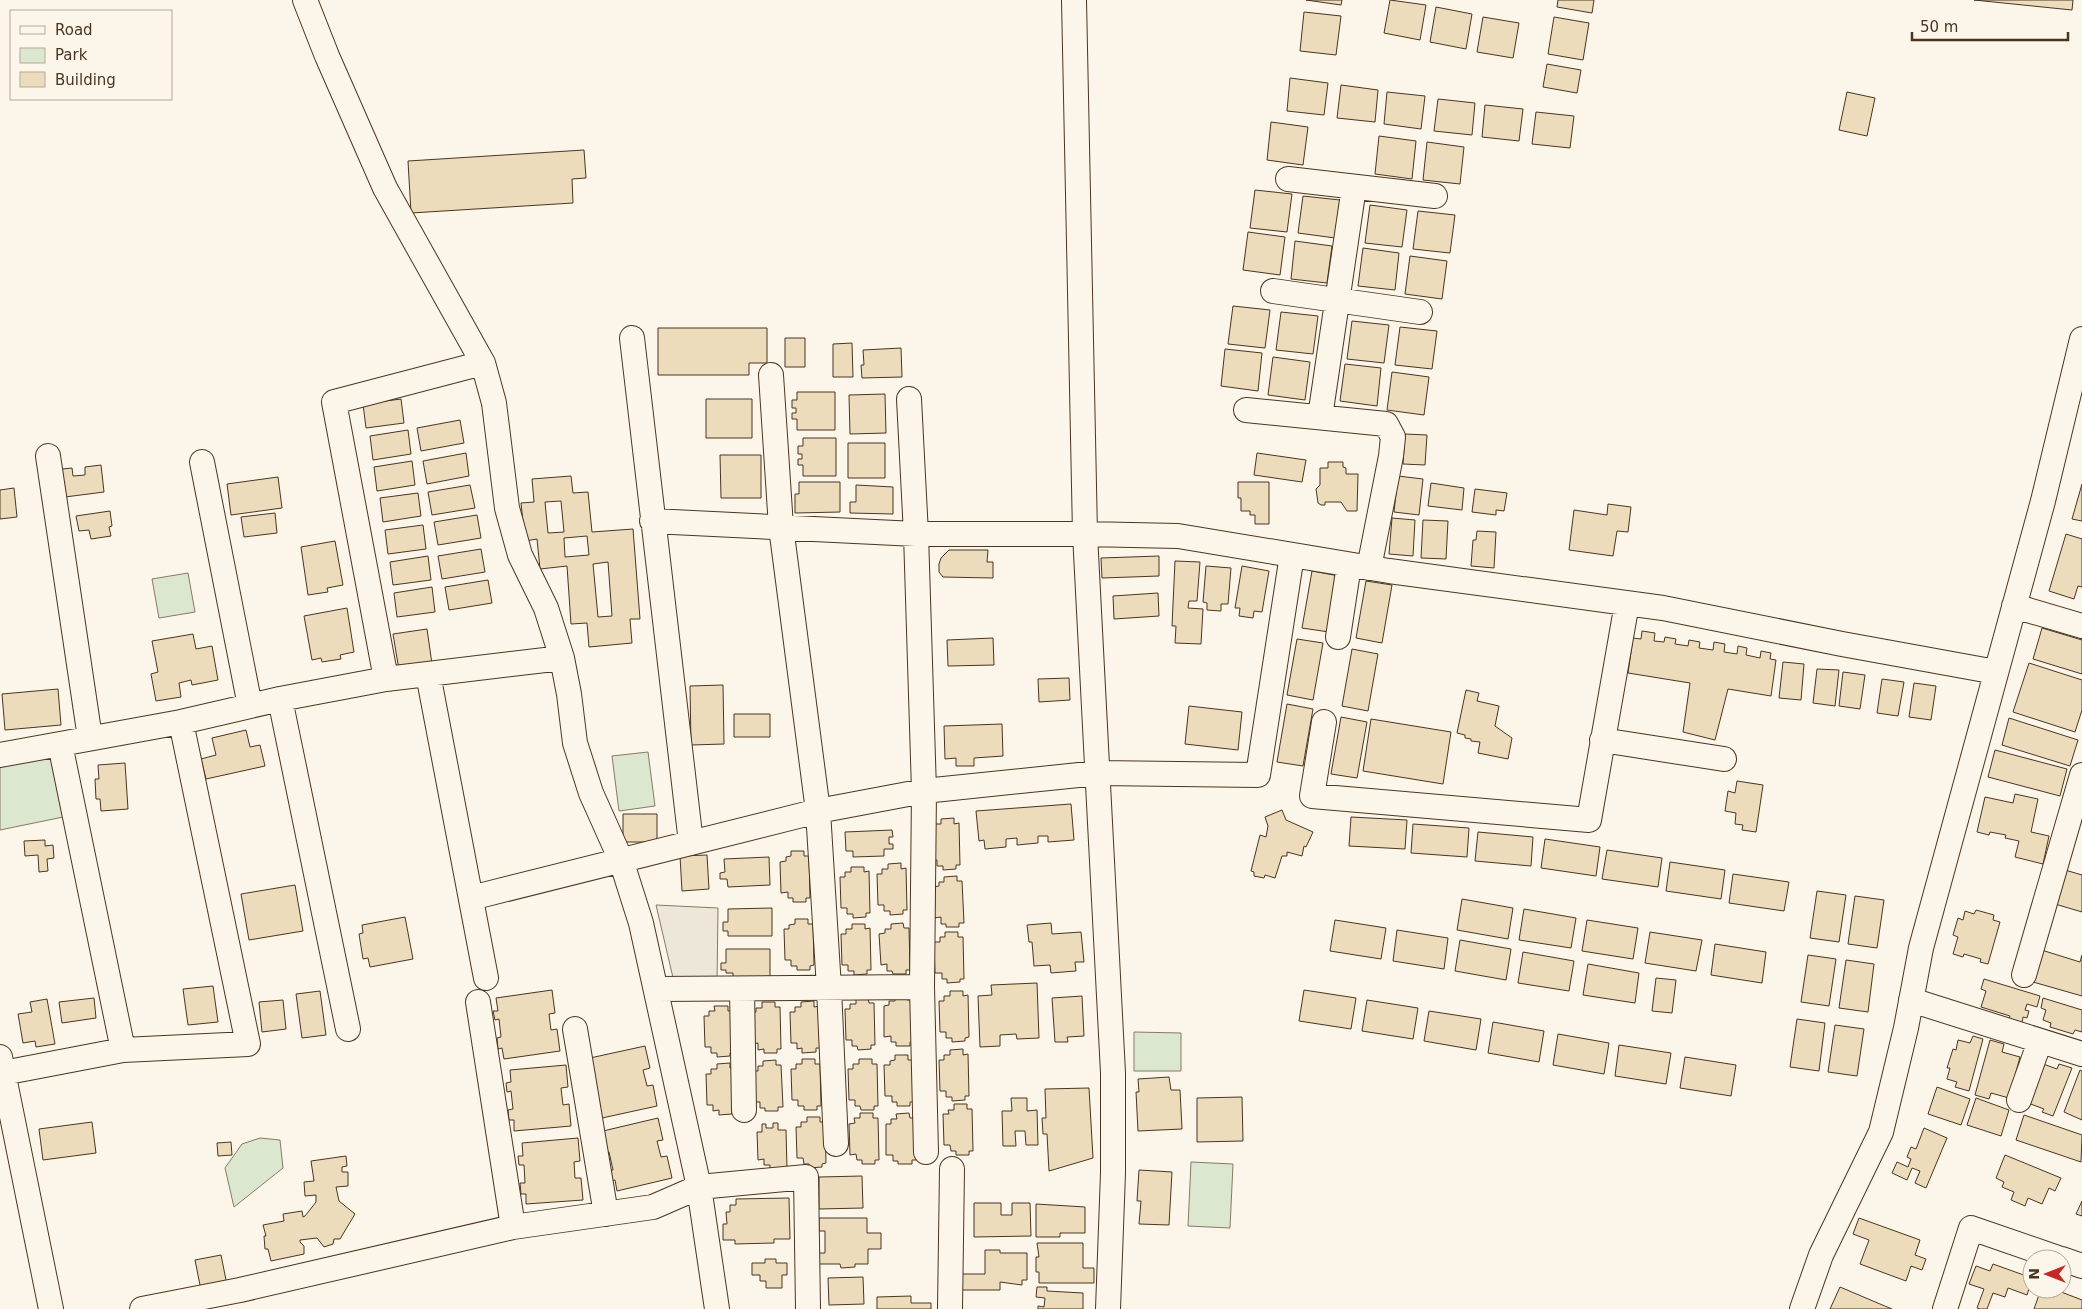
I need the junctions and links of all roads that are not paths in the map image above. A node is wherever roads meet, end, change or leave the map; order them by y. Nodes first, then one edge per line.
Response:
1 (305, 0) edge
2 (1074, 0) edge
3 (1288, 179) dead end
4 (1354, 187) junction
5 (1435, 196) dead end
6 (1273, 290) dead end
7 (1338, 300) junction
8 (1420, 312) dead end
9 (632, 338) dead end
10 (2082, 339) edge
11 (483, 363) junction
12 (771, 375) dead end
13 (909, 399) dead end
14 (2074, 403) edge
15 (1246, 410) dead end
16 (1320, 417) junction
17 (48, 456) dead end
18 (202, 462) dead end
19 (652, 521) junction
20 (781, 527) junction
21 (916, 534) junction
22 (1085, 534) junction
23 (1292, 555) junction
24 (1359, 566) junction
25 (1627, 603) junction
26 (2014, 606) junction
27 (2082, 626) edge
28 (1338, 637) dead end
29 (562, 658) junction
30 (1996, 672) junction
31 (428, 674) junction
32 (386, 679) junction
33 (280, 699) junction
34 (250, 706) junction
35 (181, 722) junction
36 (1324, 722) dead end
37 (90, 738) junction
38 (1602, 740) junction
39 (60, 744) junction
40 (0, 755) edge
41 (1724, 759) dead end
42 (1098, 773) junction
43 (2080, 789) edge
44 (924, 791) junction
45 (818, 811) junction
46 (691, 843) junction
47 (621, 860) junction
48 (471, 898) junction
49 (2024, 975) dead end
50 (486, 978) dead end
51 (922, 987) junction
52 (829, 988) junction
53 (657, 989) junction
54 (742, 989) junction
55 (1912, 1000) junction
56 (478, 1002) dead end
57 (348, 1029) dead end
58 (575, 1029) dead end
59 (2040, 1041) junction
60 (123, 1050) junction
61 (2082, 1054) edge
62 (2, 1065) edge
63 (2019, 1100) dead end
64 (744, 1110) dead end
65 (836, 1144) dead end
66 (926, 1152) dead end
67 (952, 1169) dead end
68 (699, 1187) junction
69 (606, 1214) junction
70 (513, 1227) junction
71 (2033, 1249) edge
72 (241, 1300) edge
73 (50, 1309) edge
74 (142, 1309) edge
75 (717, 1309) edge
76 (808, 1309) edge
77 (950, 1309) edge
78 (1108, 1309) edge
79 (1802, 1309) edge
80 (1945, 1309) edge

1 - 11 street
2 - 22 street
3 - 4 street
4 - 5 street
4 - 7 street
6 - 7 street
7 - 8 street
7 - 16 street
9 - 19 street
10 - 14 street
11 - 29 street
11 - 32 street
12 - 20 street
13 - 21 street
14 - 26 street
15 - 16 street
16 - 24 street
17 - 37 street
18 - 34 street
19 - 20 street
19 - 46 street
20 - 21 street
20 - 45 street
21 - 22 street
21 - 44 street
22 - 23 street
22 - 42 street
23 - 24 street
23 - 42 street
24 - 25 street
24 - 28 street
25 - 30 street
25 - 38 street
26 - 27 street
26 - 30 street
29 - 31 street
29 - 47 street
30 - 55 street
31 - 32 street
31 - 48 street
32 - 33 street
33 - 34 street
33 - 57 street
34 - 35 street
35 - 37 street
35 - 60 street
36 - 38 street
37 - 39 street
38 - 41 street
39 - 40 street
39 - 60 street
42 - 44 street
42 - 78 street
43 - 49 street
44 - 45 street
44 - 51 street
45 - 46 street
45 - 52 street
46 - 47 street
47 - 48 street
47 - 53 street
48 - 50 street
51 - 52 street
51 - 66 street
52 - 54 street
52 - 65 street
53 - 54 street
53 - 68 street
54 - 64 street
55 - 59 street
55 - 79 street
56 - 70 street
58 - 69 street
59 - 61 street
59 - 63 street
60 - 62 street
62 - 73 street
67 - 77 street
68 - 69 street
68 - 75 street
68 - 76 street
69 - 70 street
70 - 72 street
71 - 80 street
72 - 74 street

